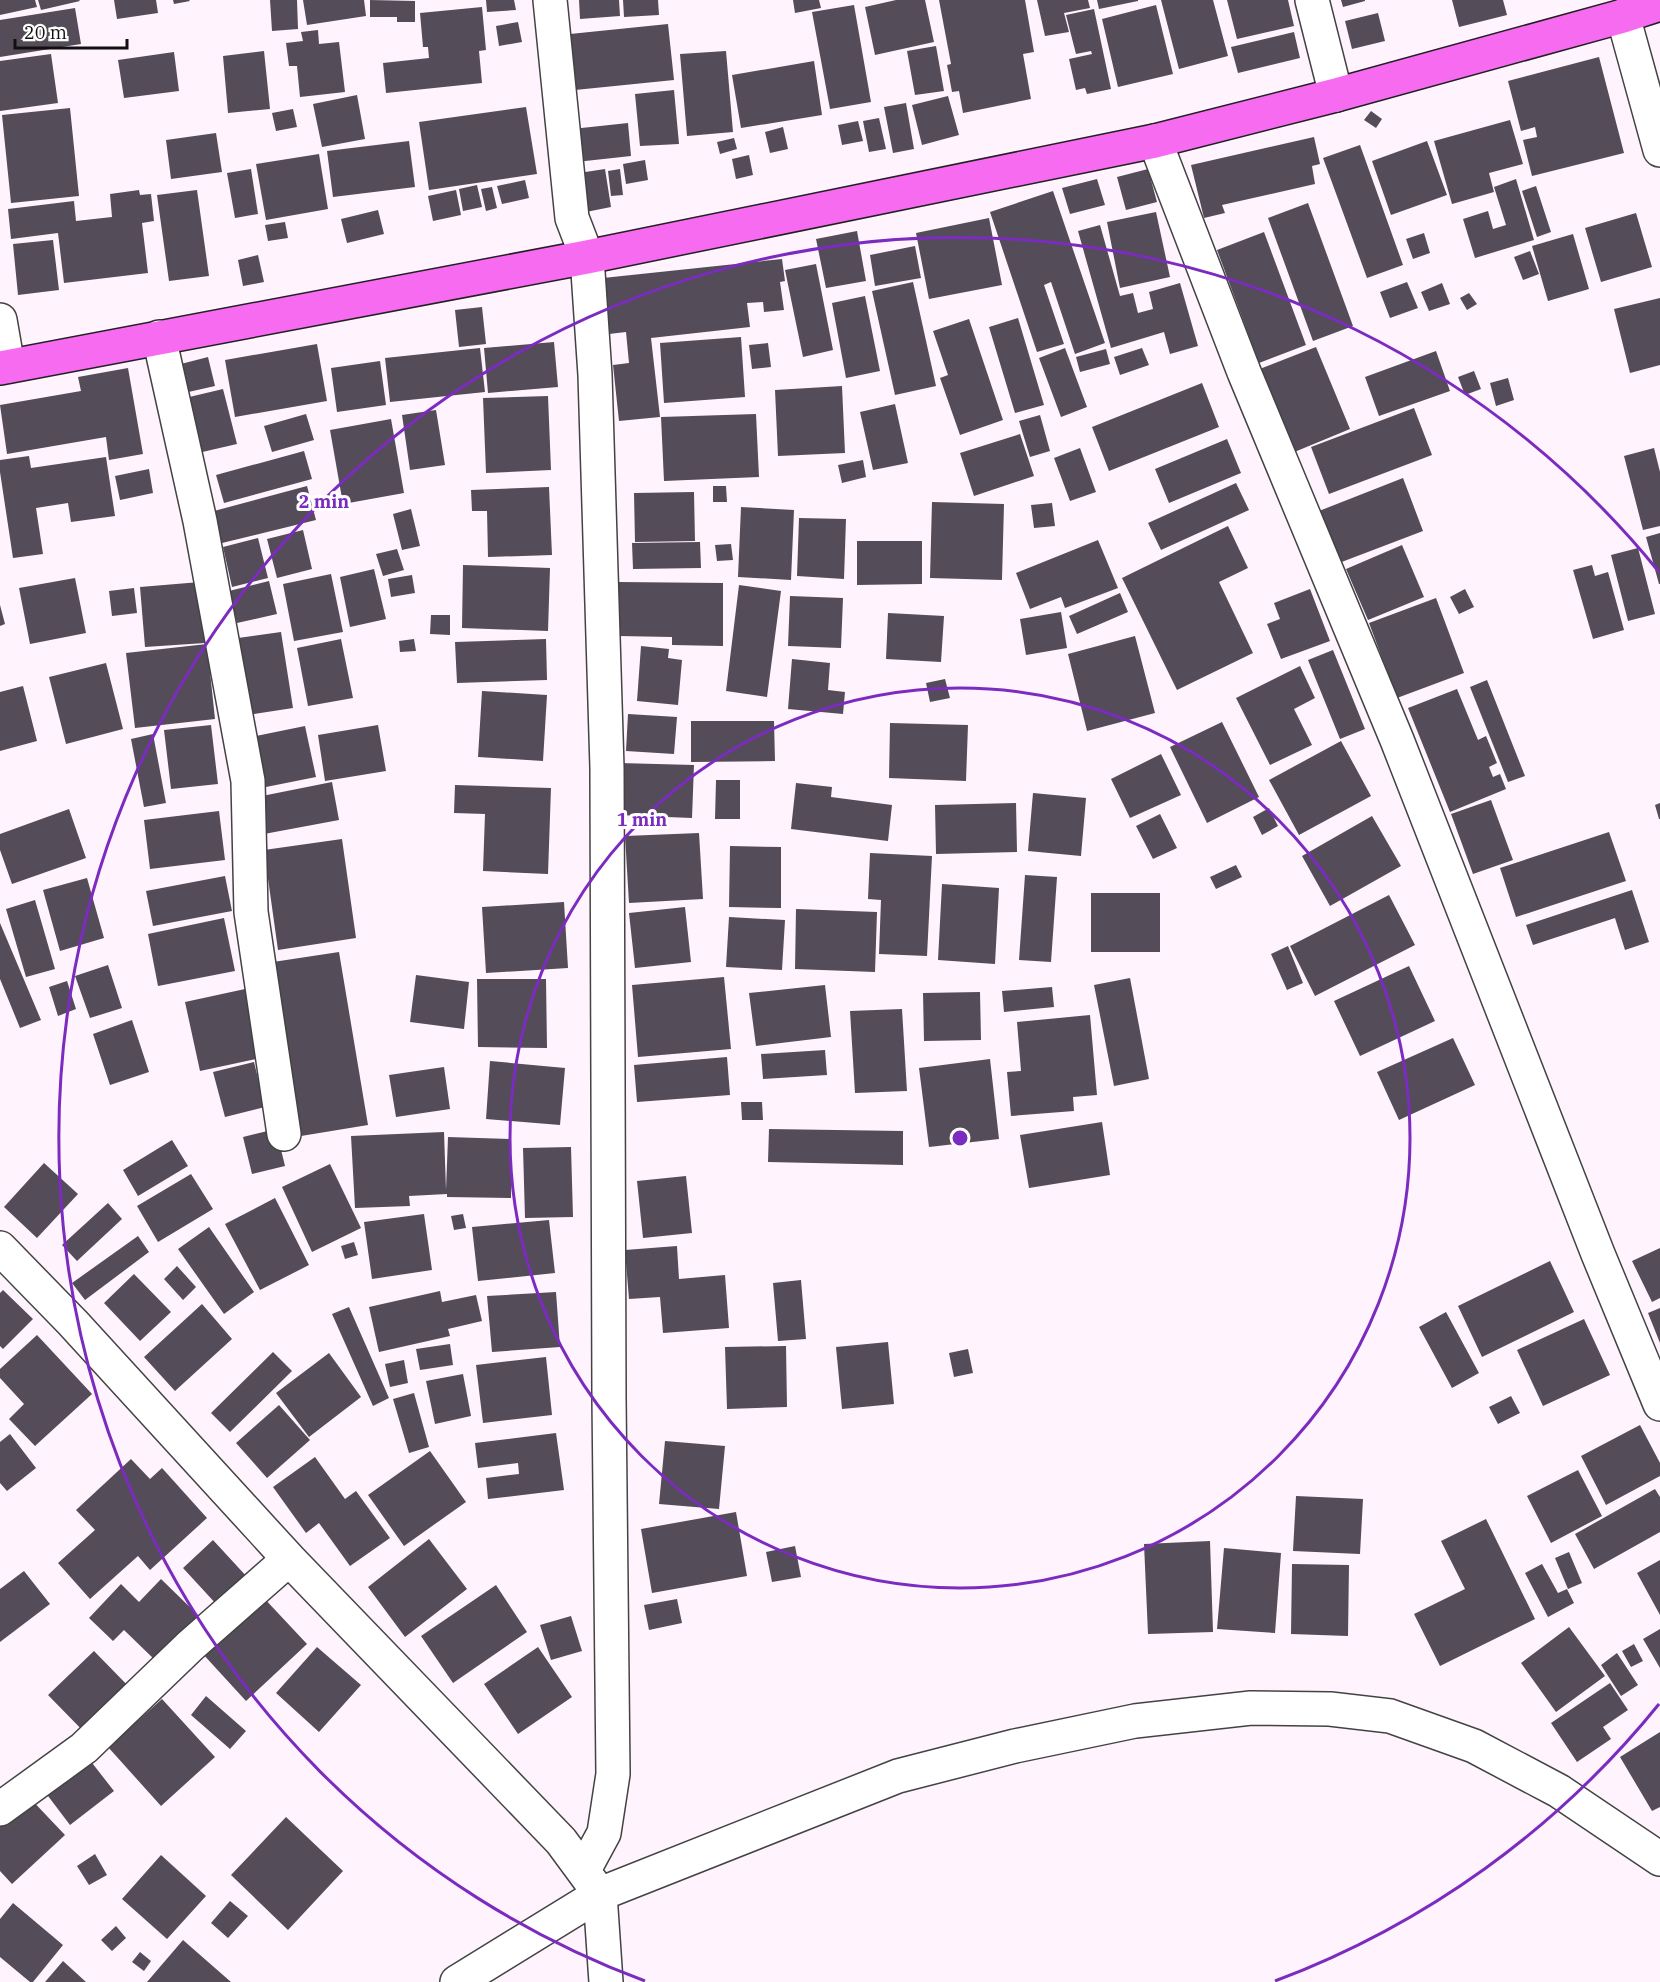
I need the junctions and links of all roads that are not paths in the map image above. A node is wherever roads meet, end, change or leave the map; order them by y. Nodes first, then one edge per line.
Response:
1 (550, 0) edge
2 (1312, 0) edge
3 (1660, 4) edge
4 (1623, 16) junction
5 (1336, 95) junction
6 (1155, 141) junction
7 (1660, 150) edge
8 (587, 257) junction
9 (0, 320) edge
10 (159, 337) junction
11 (4, 367) edge
12 (284, 1134) dead end
13 (0, 1248) edge
14 (1660, 1404) edge
15 (289, 1559) junction
16 (1439, 1725) dead end
17 (0, 1809) edge
18 (1660, 1860) edge
19 (592, 1882) junction
20 (457, 1982) edge
21 (606, 1982) edge

1 - 8 street
2 - 5 street
3 - 4 main road
4 - 5 main road
4 - 7 street
5 - 6 main road
6 - 8 main road
6 - 14 street
8 - 10 main road
8 - 19 street
9 - 11 street
10 - 11 main road
10 - 12 street
13 - 15 street
15 - 17 street
15 - 19 street
16 - 18 street
18 - 19 street
19 - 20 street
19 - 21 street

